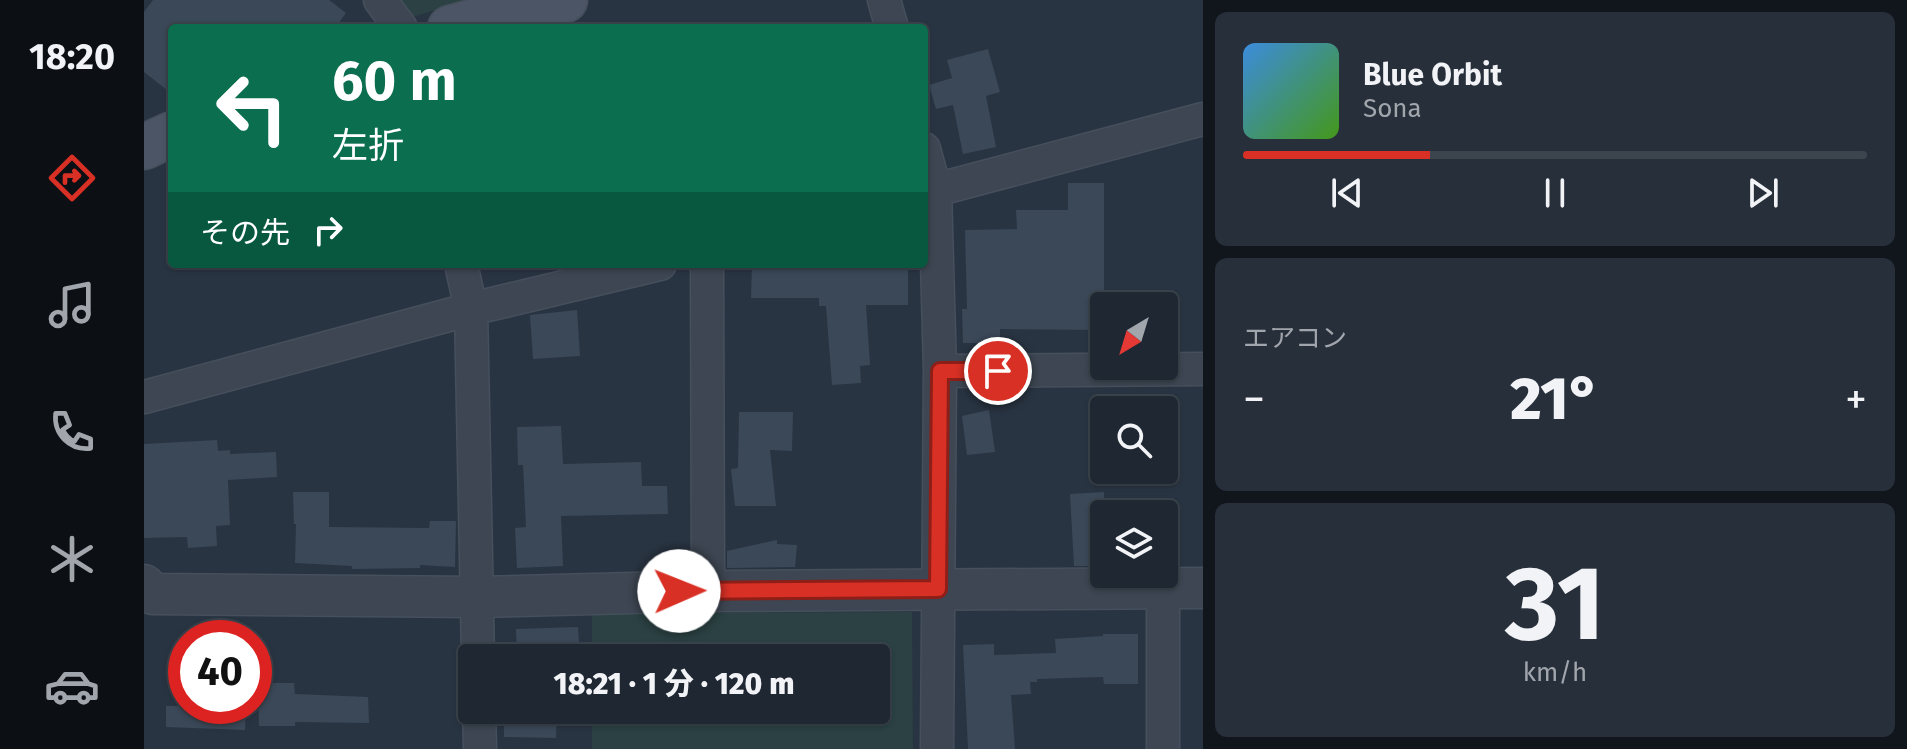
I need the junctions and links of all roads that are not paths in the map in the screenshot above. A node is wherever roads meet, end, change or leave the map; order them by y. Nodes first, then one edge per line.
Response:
1 (380, 0) edge
2 (565, 0) edge
3 (884, 0) edge
4 (398, 24) edge
5 (465, 24) edge
6 (891, 24) edge
7 (1203, 119) edge
8 (168, 136) edge
9 (144, 147) edge
10 (929, 192) edge
11 (462, 268) edge
12 (643, 268) edge
13 (707, 268) edge
14 (471, 309) junction
15 (1203, 369) edge
16 (940, 371) junction
17 (144, 397) edge
18 (1203, 588) edge
19 (938, 589) junction
20 (1163, 589) junction
21 (708, 591) junction
22 (147, 592) edge
23 (477, 597) junction
24 (478, 644) edge
25 (479, 724) edge
26 (480, 749) edge
27 (937, 749) edge
28 (1163, 749) edge

1 - 4 street
2 - 5 main road
3 - 6 street
7 - 10 street
8 - 9 main road
10 - 16 street
11 - 14 street
12 - 14 street
13 - 21 street
14 - 17 street
14 - 23 street
15 - 16 street
16 - 19 street
18 - 20 street
19 - 20 street
19 - 21 street
19 - 27 street
20 - 28 street
21 - 23 street
22 - 23 street
23 - 24 street
25 - 26 street

